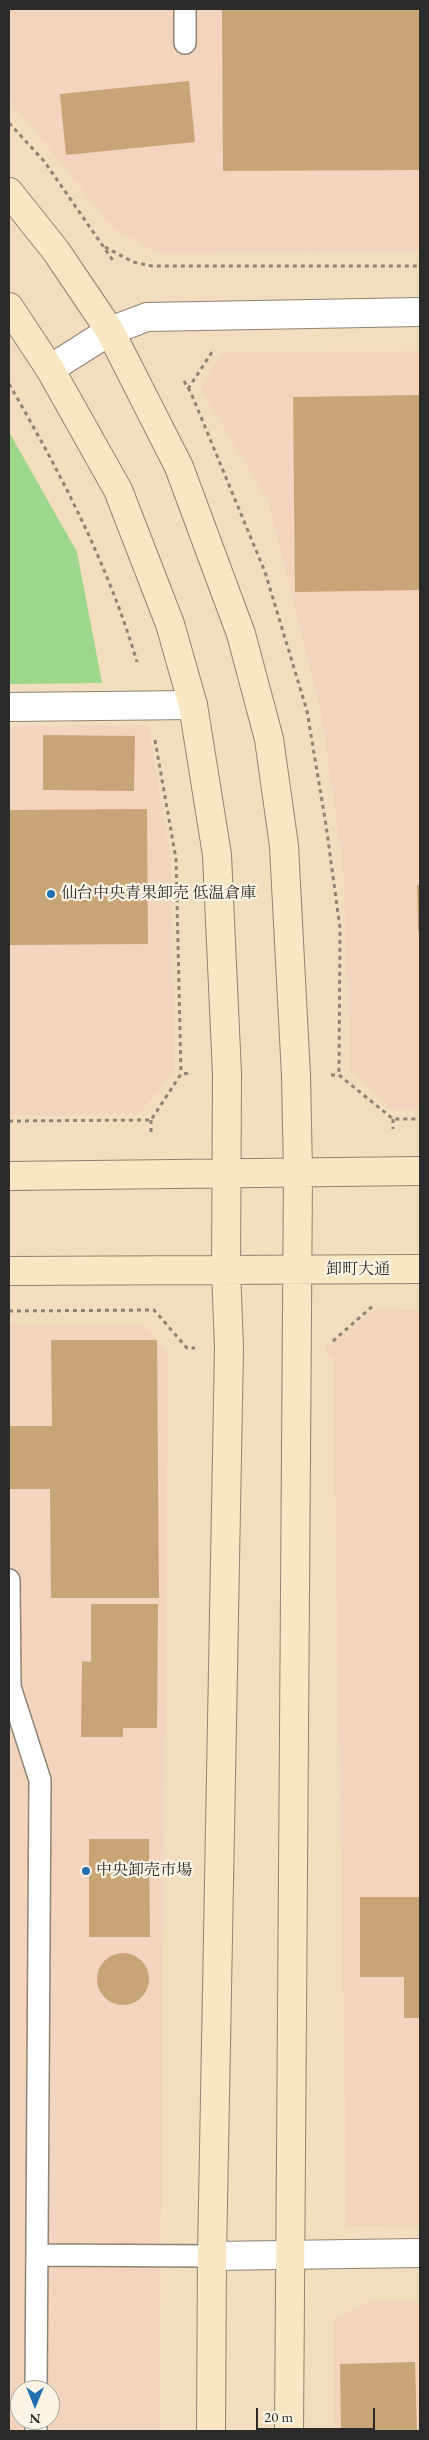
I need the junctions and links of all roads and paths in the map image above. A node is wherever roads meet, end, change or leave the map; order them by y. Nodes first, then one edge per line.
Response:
1 (185, 9) edge
2 (185, 42) dead end
3 (9, 123) edge
4 (9, 192) edge
5 (105, 247) junction
6 (114, 262) dead end
7 (420, 266) edge
8 (9, 307) edge
9 (420, 312) edge
10 (110, 332) junction
11 (50, 369) junction
12 (9, 384) edge
13 (137, 662) dead end
14 (193, 705) junction
15 (9, 707) edge
16 (155, 739) dead end
17 (192, 1073) dead end
18 (181, 1074) junction
19 (327, 1076) dead end
20 (393, 1119) junction
21 (420, 1119) edge
22 (151, 1120) junction
23 (9, 1121) edge
24 (393, 1130) dead end
25 (151, 1132) dead end
26 (420, 1171) edge
27 (298, 1172) junction
28 (227, 1173) junction
29 (9, 1176) edge
30 (420, 1269) edge
31 (226, 1270) junction
32 (297, 1270) junction
33 (9, 1271) edge
34 (377, 1303) dead end
35 (9, 1311) edge
36 (332, 1342) dead end
37 (201, 1348) dead end
38 (9, 1580) edge
39 (420, 2253) edge
40 (290, 2254) junction
41 (37, 2255) junction
42 (212, 2256) junction
43 (36, 2380) edge
44 (211, 2431) edge
45 (289, 2431) edge

1 - 2 lane
3 - 5 path
4 - 10 street
5 - 6 path
5 - 7 path
8 - 11 street
9 - 10 street
10 - 11 street
10 - 27 street
11 - 14 street
12 - 13 path
14 - 15 street
14 - 28 street
16 - 18 path
17 - 18 path
18 - 22 path
19 - 20 path
20 - 21 path
20 - 24 path
22 - 23 path
22 - 25 path
26 - 27 street
27 - 28 street
27 - 32 street
28 - 29 street
28 - 31 street
30 - 32 street, 卸町大通
31 - 32 street, 卸町大通
31 - 33 street, 卸町大通
31 - 42 street
32 - 40 street
34 - 36 path
35 - 37 path
38 - 41 lane
39 - 40 street
40 - 42 street
40 - 45 street
41 - 42 lane
41 - 43 lane
42 - 44 street

